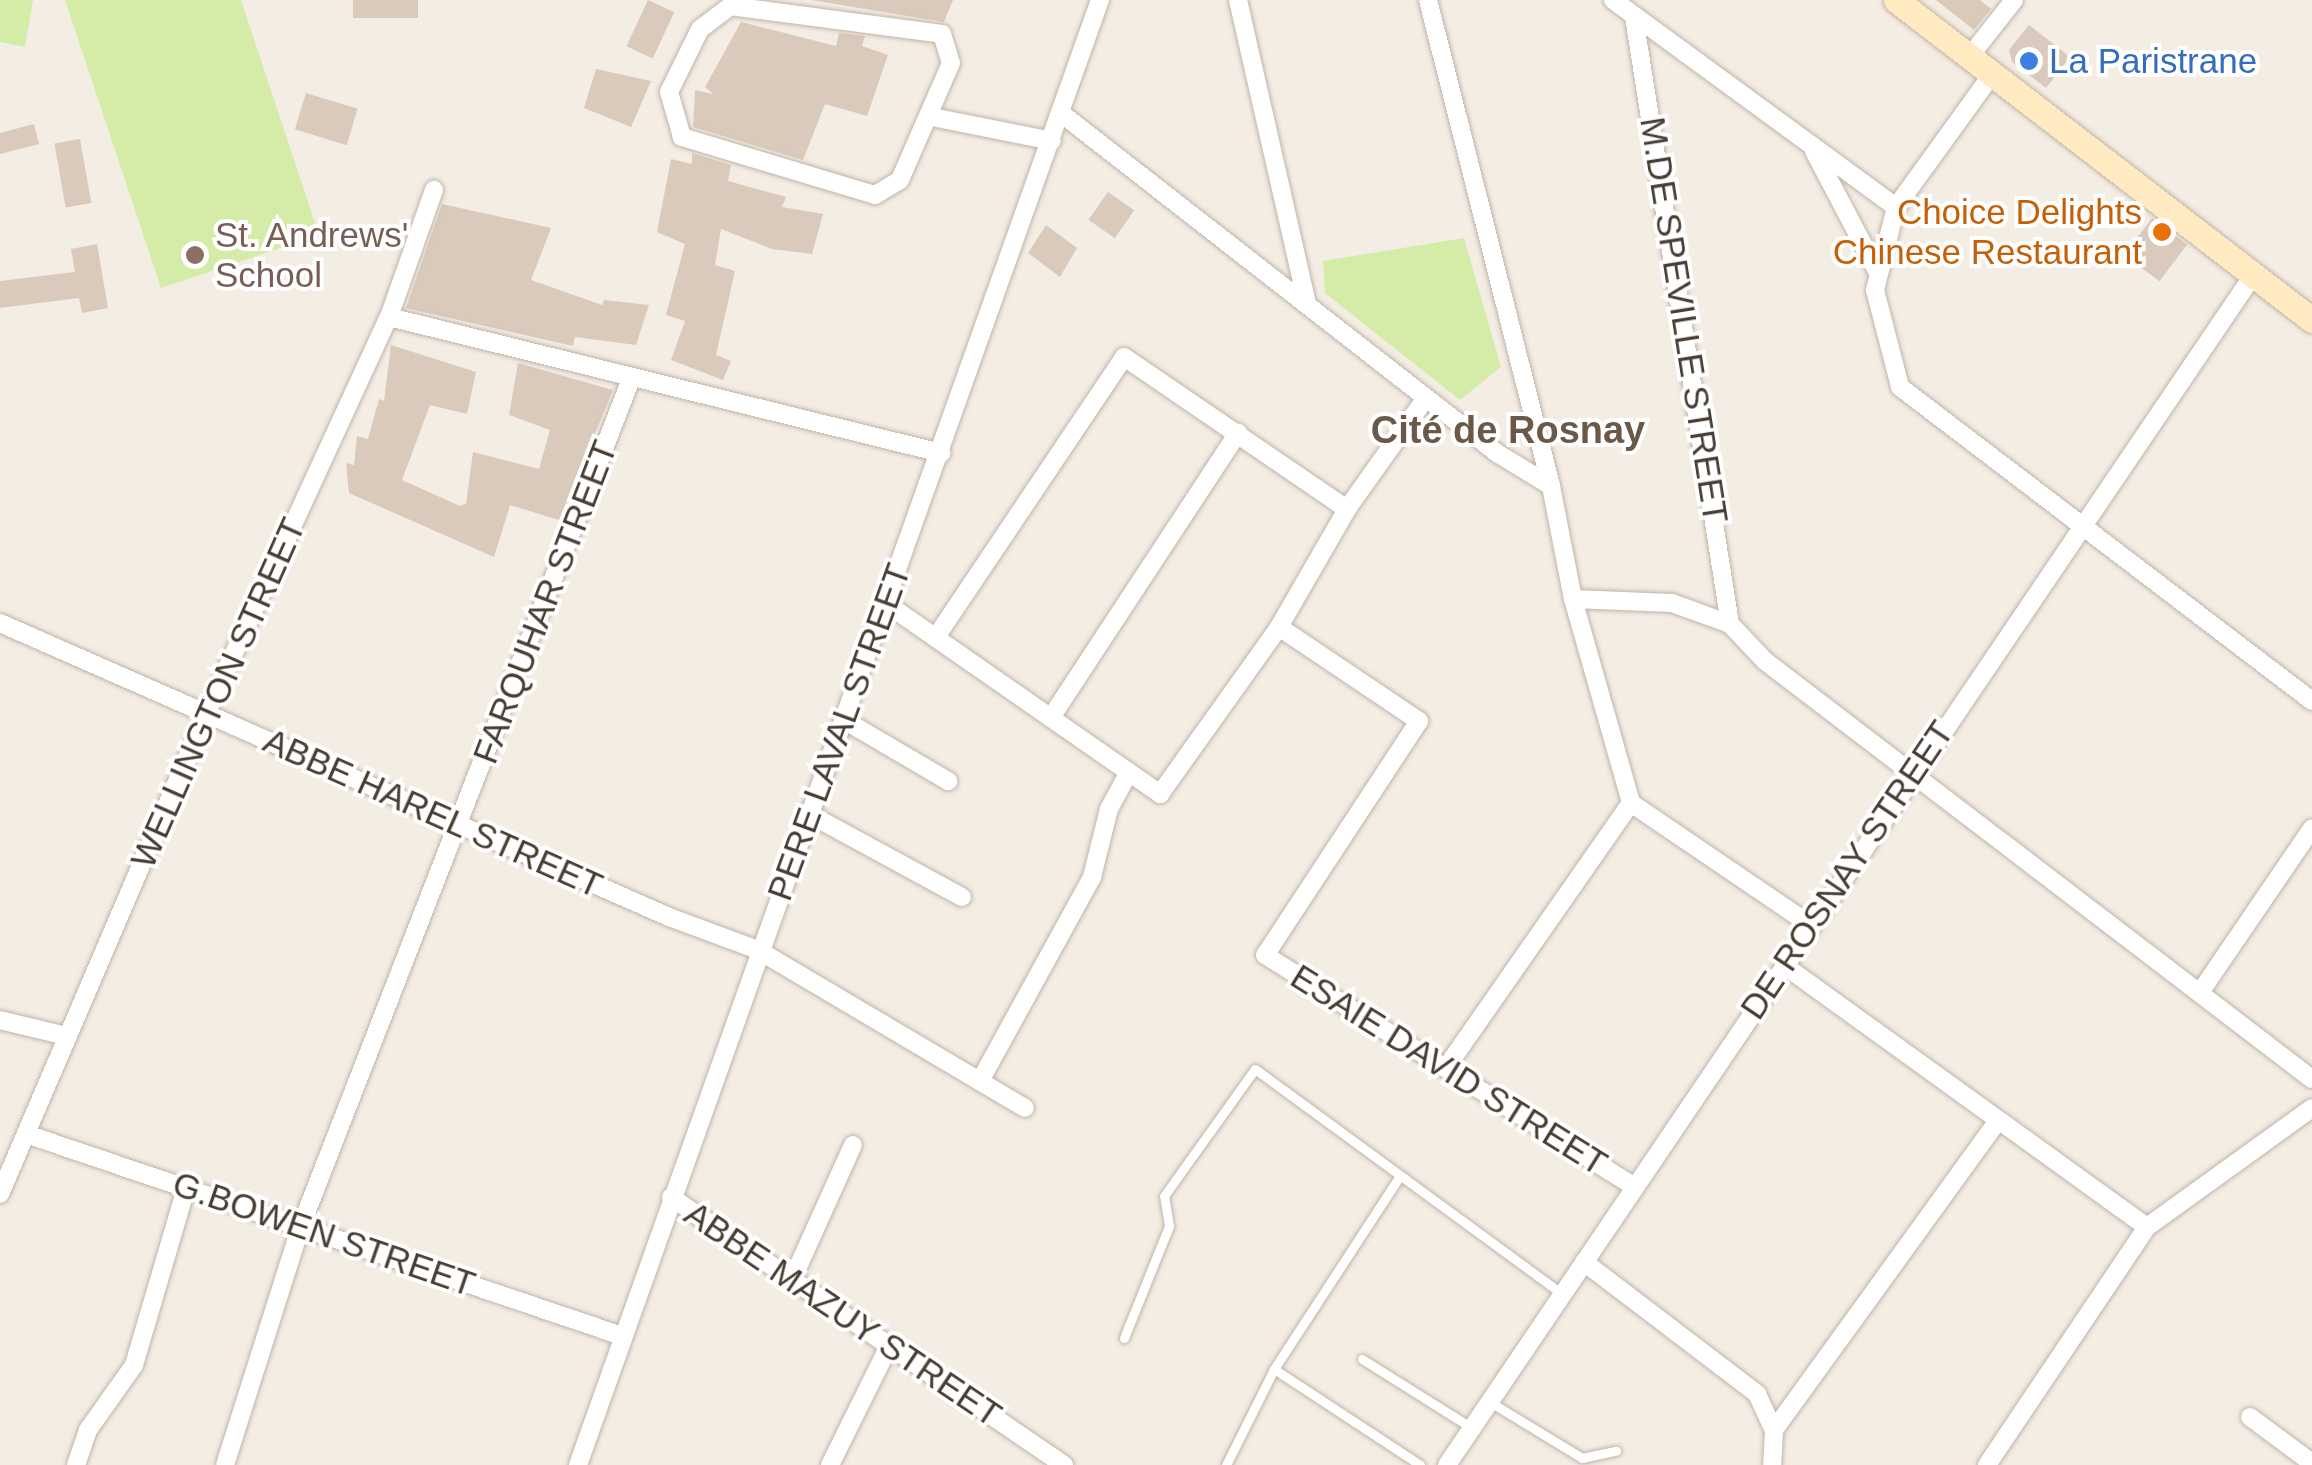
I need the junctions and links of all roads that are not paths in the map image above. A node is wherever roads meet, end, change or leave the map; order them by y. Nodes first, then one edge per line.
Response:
1 (1100, 0) edge
2 (1238, 0) edge
3 (1428, 0) edge
4 (1612, 0) edge
5 (1896, 0) edge
6 (2014, 0) edge
7 (1634, 17) junction
8 (1970, 56) junction
9 (1993, 73) junction
10 (1062, 114) junction
11 (932, 117) junction
12 (1052, 141) junction
13 (1812, 146) junction
14 (434, 190) dead end
15 (1896, 207) junction
16 (2252, 277) junction
17 (1876, 282) junction
18 (1306, 300) junction
19 (390, 317) junction
20 (2312, 320) edge
21 (631, 379) junction
22 (1426, 398) junction
23 (1238, 434) junction
24 (941, 453) junction
25 (1551, 486) junction
26 (1348, 509) junction
27 (2082, 523) junction
28 (1573, 599) junction
29 (888, 604) junction
30 (0, 623) edge
31 (1730, 624) junction
32 (1279, 627) junction
33 (936, 637) junction
34 (2312, 702) edge
35 (206, 714) junction
36 (1052, 716) junction
37 (844, 720) junction
38 (1913, 770) junction
39 (1129, 772) junction
40 (948, 781) dead end
41 (1631, 803) junction
42 (808, 814) junction
43 (459, 824) junction
44 (2312, 828) edge
45 (962, 897) dead end
46 (1812, 926) junction
47 (758, 950) junction
48 (1785, 966) junction
49 (2201, 990) junction
50 (0, 1020) edge
51 (66, 1036) junction
52 (1448, 1065) junction
53 (2312, 1080) edge
54 (980, 1081) junction
55 (1024, 1108) dead end
56 (2312, 1108) edge
57 (1998, 1120) junction
58 (26, 1134) junction
59 (853, 1146) dead end
60 (1400, 1176) junction
61 (1632, 1185) junction
62 (186, 1188) junction
63 (0, 1194) edge
64 (670, 1198) junction
65 (301, 1226) junction
66 (2147, 1227) junction
67 (1584, 1262) junction
68 (792, 1280) junction
69 (1562, 1294) junction
70 (622, 1336) junction
71 (1124, 1338) dead end
72 (888, 1346) junction
73 (1362, 1359) dead end
74 (1274, 1369) junction
75 (1490, 1402) junction
76 (2250, 1417) dead end
77 (1472, 1428) junction
78 (1774, 1430) junction
79 (1616, 1451) dead end
80 (2312, 1463) edge
81 (76, 1465) edge
82 (224, 1465) edge
83 (578, 1465) edge
84 (830, 1465) edge
85 (1064, 1465) edge
86 (1226, 1465) edge
87 (1420, 1465) edge
88 (1447, 1465) edge
89 (1772, 1465) edge
90 (1986, 1465) edge

1 - 10 street, PERE LAVAL STREET
2 - 18 street
3 - 25 street
4 - 7 street
5 - 8 main road
6 - 8 street
7 - 13 street
7 - 31 street, M.DE SPEVILLE STREET
8 - 9 main road
9 - 15 street
9 - 16 main road
10 - 12 street, PERE LAVAL STREET
10 - 18 street
11 - 11 street
11 - 12 street
12 - 24 street, PERE LAVAL STREET
13 - 15 street
13 - 17 street
14 - 19 street, WELLINGTON STREET
15 - 17 street
16 - 20 main road
16 - 27 street, DE ROSNAY STREET
17 - 27 street
18 - 22 street
19 - 21 street
19 - 35 street, WELLINGTON STREET
21 - 24 street
21 - 43 street, FARQUHAR STREET
22 - 25 street
22 - 26 street
23 - 26 street
23 - 33 street
23 - 36 street
24 - 29 street, PERE LAVAL STREET
25 - 28 street
26 - 32 street
27 - 34 street
27 - 38 street, DE ROSNAY STREET
28 - 31 street
28 - 41 street
29 - 33 street
29 - 37 street, PERE LAVAL STREET
30 - 35 street, ABBE HAREL STREET
31 - 38 street
32 - 39 street
32 - 52 street, ESAIE DAVID STREET
33 - 36 street
35 - 43 street, ABBE HAREL STREET
35 - 51 street, WELLINGTON STREET
36 - 39 street
37 - 40 street
37 - 42 street, PERE LAVAL STREET
38 - 46 street, DE ROSNAY STREET
38 - 49 street
39 - 54 street
41 - 46 street
41 - 52 street
42 - 45 street
42 - 47 street, PERE LAVAL STREET
43 - 47 street, ABBE HAREL STREET
43 - 65 street, FARQUHAR STREET
44 - 49 street
46 - 48 street, DE ROSNAY STREET
47 - 54 street, ABBE HAREL STREET
47 - 64 street, PERE LAVAL STREET
48 - 57 street
48 - 61 street, DE ROSNAY STREET
49 - 53 street
50 - 51 street
51 - 58 street, WELLINGTON STREET
52 - 61 street, ESAIE DAVID STREET
54 - 55 street, ABBE HAREL STREET
56 - 66 street
57 - 66 street
57 - 78 street
58 - 62 street, G.BOWEN STREET
58 - 63 street, WELLINGTON STREET
59 - 68 street
60 - 69 lane
60 - 71 lane
60 - 74 lane
61 - 67 street, DE ROSNAY STREET
62 - 65 street, G.BOWEN STREET
62 - 81 street
64 - 68 street, ABBE MAZUY STREET
64 - 70 street, PERE LAVAL STREET
65 - 70 street, G.BOWEN STREET
65 - 82 street, FARQUHAR STREET
66 - 90 street
67 - 69 street, DE ROSNAY STREET
67 - 78 street
68 - 72 street, ABBE MAZUY STREET
69 - 75 street, DE ROSNAY STREET
70 - 83 street, PERE LAVAL STREET
72 - 84 street
72 - 85 street, ABBE MAZUY STREET
73 - 77 lane
74 - 86 lane
74 - 87 lane
75 - 77 street, DE ROSNAY STREET
75 - 79 lane
76 - 80 street
77 - 88 street, DE ROSNAY STREET
78 - 89 street

